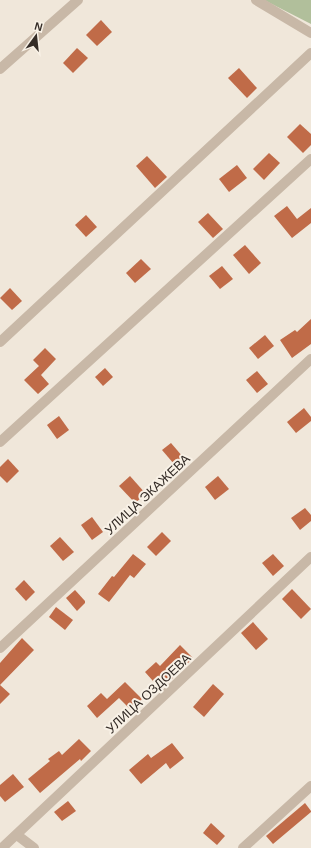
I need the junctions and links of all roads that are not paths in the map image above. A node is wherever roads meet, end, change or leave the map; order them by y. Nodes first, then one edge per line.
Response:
1 (78, 0) edge
2 (256, 0) edge
3 (311, 33) edge
4 (311, 53) edge
5 (0, 69) edge
6 (311, 159) edge
7 (0, 342) edge
8 (311, 358) edge
9 (0, 442) edge
10 (311, 557) edge
11 (0, 648) edge
12 (311, 786) edge
13 (17, 834) junction
14 (2, 848) edge
15 (34, 848) edge
16 (243, 848) edge

1 - 5 street
2 - 3 street
4 - 7 street
6 - 9 street
8 - 11 street, УЛИЦА ЭКАЖЕВА
10 - 13 street, УЛИЦА ОЗДОЕВА
12 - 16 street
13 - 14 street, УЛИЦА ОЗДОЕВА
13 - 15 street

